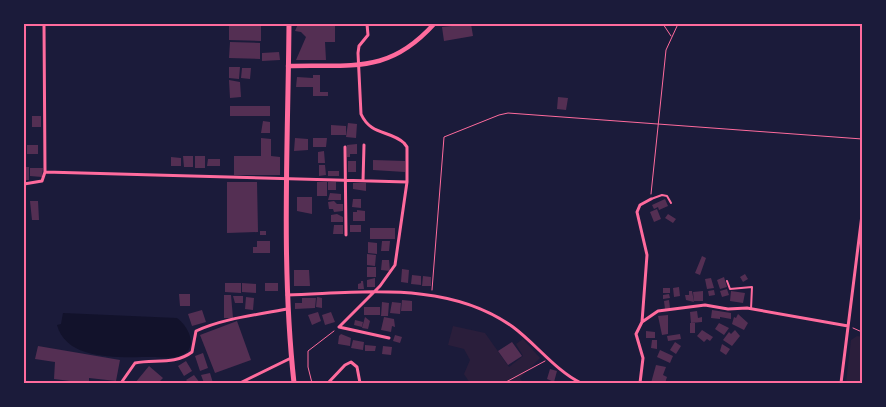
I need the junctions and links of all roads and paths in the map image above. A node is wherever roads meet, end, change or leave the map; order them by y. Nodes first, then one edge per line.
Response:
1 (44, 24) edge
2 (288, 24) edge
3 (367, 24) edge
4 (434, 24) edge
5 (663, 24) edge
6 (678, 24) edge
7 (672, 37) junction
8 (357, 64) junction
9 (288, 66) junction
10 (658, 124) junction
11 (862, 139) edge
12 (364, 145) dead end
13 (345, 147) dead end
14 (45, 172) junction
15 (287, 180) junction
16 (345, 181) junction
17 (364, 181) junction
18 (407, 182) junction
19 (24, 184) edge
20 (650, 199) junction
21 (671, 203) dead end
22 (862, 215) edge
23 (346, 235) dead end
24 (727, 281) dead end
25 (374, 293) junction
26 (431, 294) junction
27 (286, 295) junction
28 (287, 309) junction
29 (751, 309) junction
30 (642, 322) junction
31 (848, 326) junction
32 (338, 327) junction
33 (862, 332) edge
34 (389, 338) dead end
35 (291, 358) junction
36 (550, 358) junction
37 (570, 377) junction
38 (121, 383) edge
39 (240, 383) edge
40 (294, 383) edge
41 (312, 383) edge
42 (328, 383) edge
43 (360, 383) edge
44 (492, 383) edge
45 (567, 383) edge
46 (581, 383) edge
47 (640, 383) edge
48 (841, 383) edge

1 - 14 street
2 - 9 main road
3 - 8 street
4 - 8 street
5 - 7 path
6 - 7 path
7 - 10 path
8 - 9 street
8 - 18 street
9 - 15 main road
10 - 11 path
10 - 20 path
10 - 26 path
12 - 17 street
13 - 16 street
14 - 15 street
14 - 19 street
15 - 16 street
15 - 27 main road
16 - 17 street
16 - 23 street
17 - 18 street
18 - 25 street
20 - 21 lane
20 - 30 street
22 - 31 street
24 - 29 lane
25 - 26 street
25 - 27 street
25 - 32 street
26 - 36 street
27 - 28 main road
28 - 35 main road
28 - 38 street
29 - 30 street
29 - 31 street
30 - 47 street
31 - 33 path
31 - 48 street
32 - 34 street
32 - 41 path
35 - 39 street
35 - 40 main road
36 - 37 street
36 - 44 path
37 - 45 street
37 - 46 street
42 - 43 street

